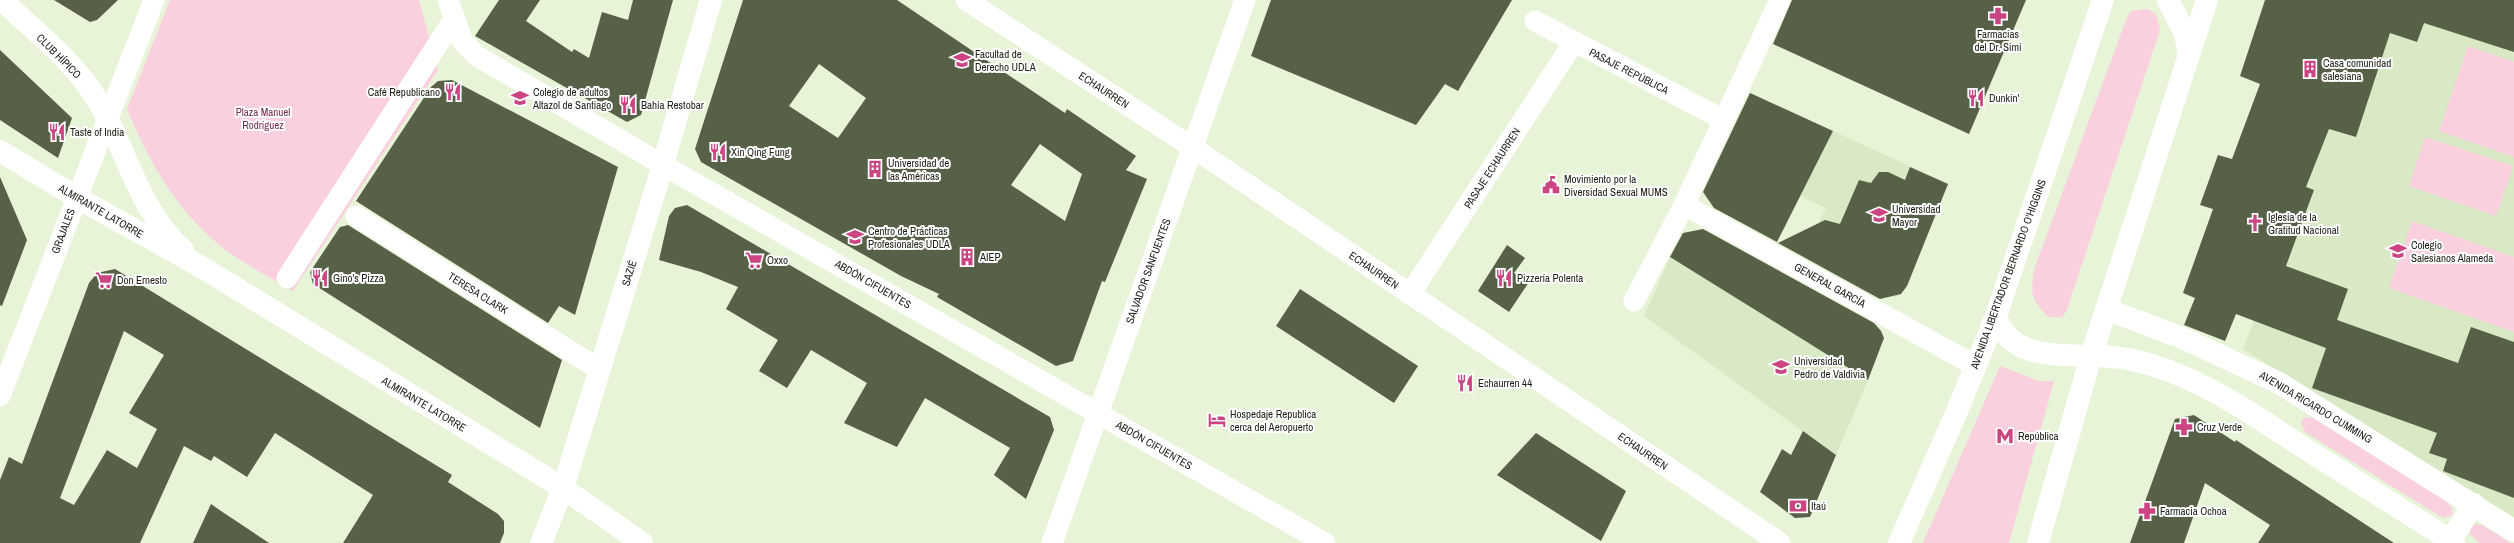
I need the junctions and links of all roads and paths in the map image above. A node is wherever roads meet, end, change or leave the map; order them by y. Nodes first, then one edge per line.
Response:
1 (2, 0) edge
2 (154, 0) edge
3 (711, 0) edge
4 (966, 0) edge
5 (1245, 0) edge
6 (1780, 0) edge
7 (2103, 0) edge
8 (2168, 0) edge
9 (2207, 0) edge
10 (451, 10) edge
11 (1535, 21) dead end
12 (1574, 42) junction
13 (2189, 56) junction
14 (108, 119) junction
15 (1724, 120) junction
16 (1192, 147) junction
17 (0, 151) edge
18 (663, 165) junction
19 (76, 197) junction
20 (1684, 205) junction
21 (356, 216) dead end
22 (203, 268) junction
23 (287, 278) dead end
24 (1410, 294) junction
25 (1634, 301) dead end
26 (2106, 309) junction
27 (1996, 316) junction
28 (2091, 356) junction
29 (1976, 366) junction
30 (600, 370) junction
31 (0, 396) edge
32 (1098, 412) junction
33 (563, 488) junction
34 (2474, 504) junction
35 (2514, 531) edge
36 (2452, 542) edge
37 (541, 543) edge
38 (642, 543) edge
39 (1052, 543) edge
40 (1325, 543) edge
41 (1780, 543) edge
42 (1898, 543) edge
43 (2038, 543) edge

1 - 14 main road, CLUB HÍPICO
2 - 14 street, GRAJALES
3 - 18 main road, SAZIÉ
4 - 16 street, ECHAURREN
5 - 16 street, SALVADOR SANFUENTES
6 - 15 street
7 - 27 main road, AVENIDA LIBERTADOR BERNARDO O'HIGGINS
8 - 13 main road
9 - 13 main road
10 - 18 street, ABDÓN CIFUENTES
10 - 23 street
11 - 12 street, PASAJE REPÚBLICA
12 - 15 street, PASAJE REPÚBLICA
12 - 24 street, PASAJE ECHAURREN
13 - 26 main road
14 - 19 street, GRAJALES
14 - 22 main road, ALMIRANTE LATORRE
15 - 20 street
16 - 24 street, ECHAURREN
16 - 32 street, SALVADOR SANFUENTES
17 - 19 main road, ALMIRANTE LATORRE
18 - 30 main road, SAZIÉ
18 - 32 street, ABDÓN CIFUENTES
19 - 22 main road, ALMIRANTE LATORRE
19 - 31 street, GRAJALES
20 - 25 street
20 - 29 street, GENERAL GARCÍA
21 - 30 street, TERESA CLARK
22 - 33 main road, ALMIRANTE LATORRE
24 - 41 street, ECHAURREN
26 - 28 main road
26 - 34 main road, AVENIDA RICARDO CUMMING
27 - 28 main road
27 - 29 main road, AVENIDA LIBERTADOR BERNARDO O'HIGGINS
28 - 36 main road
28 - 43 main road
29 - 42 main road, AVENIDA LIBERTADOR BERNARDO O'HIGGINS
30 - 33 main road, SAZIÉ
32 - 39 street, SALVADOR SANFUENTES
32 - 40 street, ABDÓN CIFUENTES
33 - 37 main road, SAZIÉ
33 - 38 main road, ALMIRANTE LATORRE
34 - 35 main road, AVENIDA RICARDO CUMMING
34 - 36 main road

